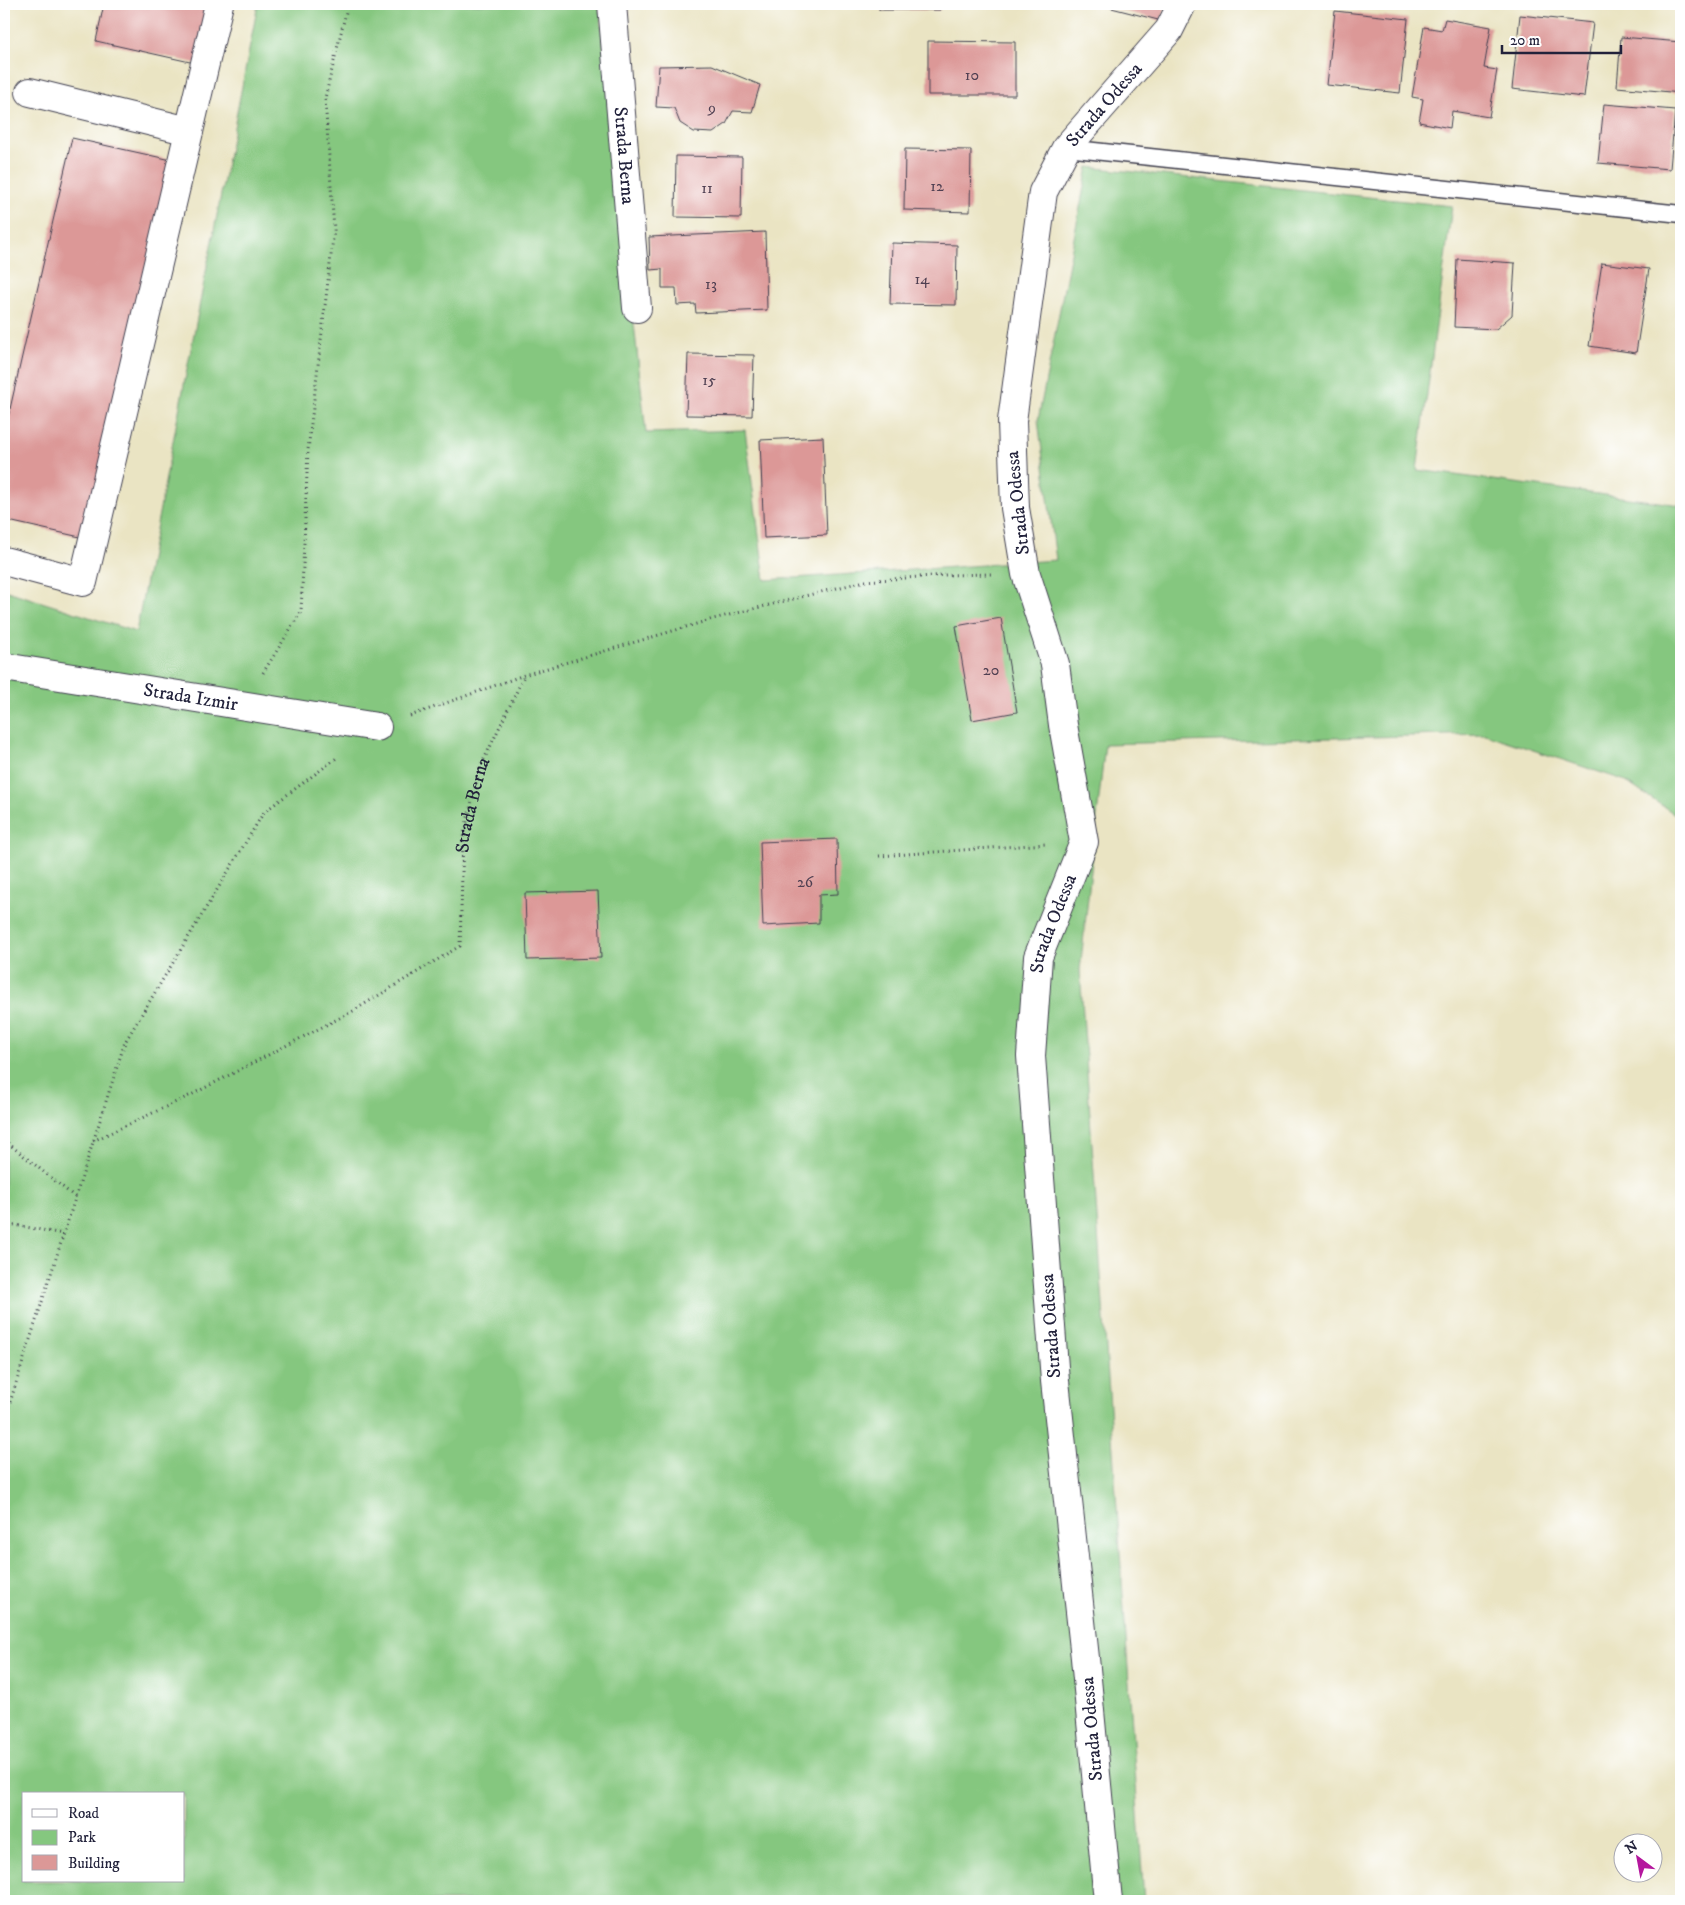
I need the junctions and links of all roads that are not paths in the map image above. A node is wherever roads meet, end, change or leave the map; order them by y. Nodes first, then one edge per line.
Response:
1 (219, 4) edge
2 (612, 4) edge
3 (1182, 4) edge
4 (30, 92) dead end
5 (189, 130) junction
6 (1066, 148) junction
7 (1681, 214) edge
8 (637, 308) dead end
9 (4, 561) edge
10 (4, 667) edge
11 (377, 727) road end
12 (1108, 1901) edge

1 - 5 street
2 - 8 street, Strada Berna
3 - 6 street, Strada Odessa
4 - 5 street
5 - 9 street
6 - 7 lane
6 - 12 street, Strada Odessa
10 - 11 street, Strada Izmir

